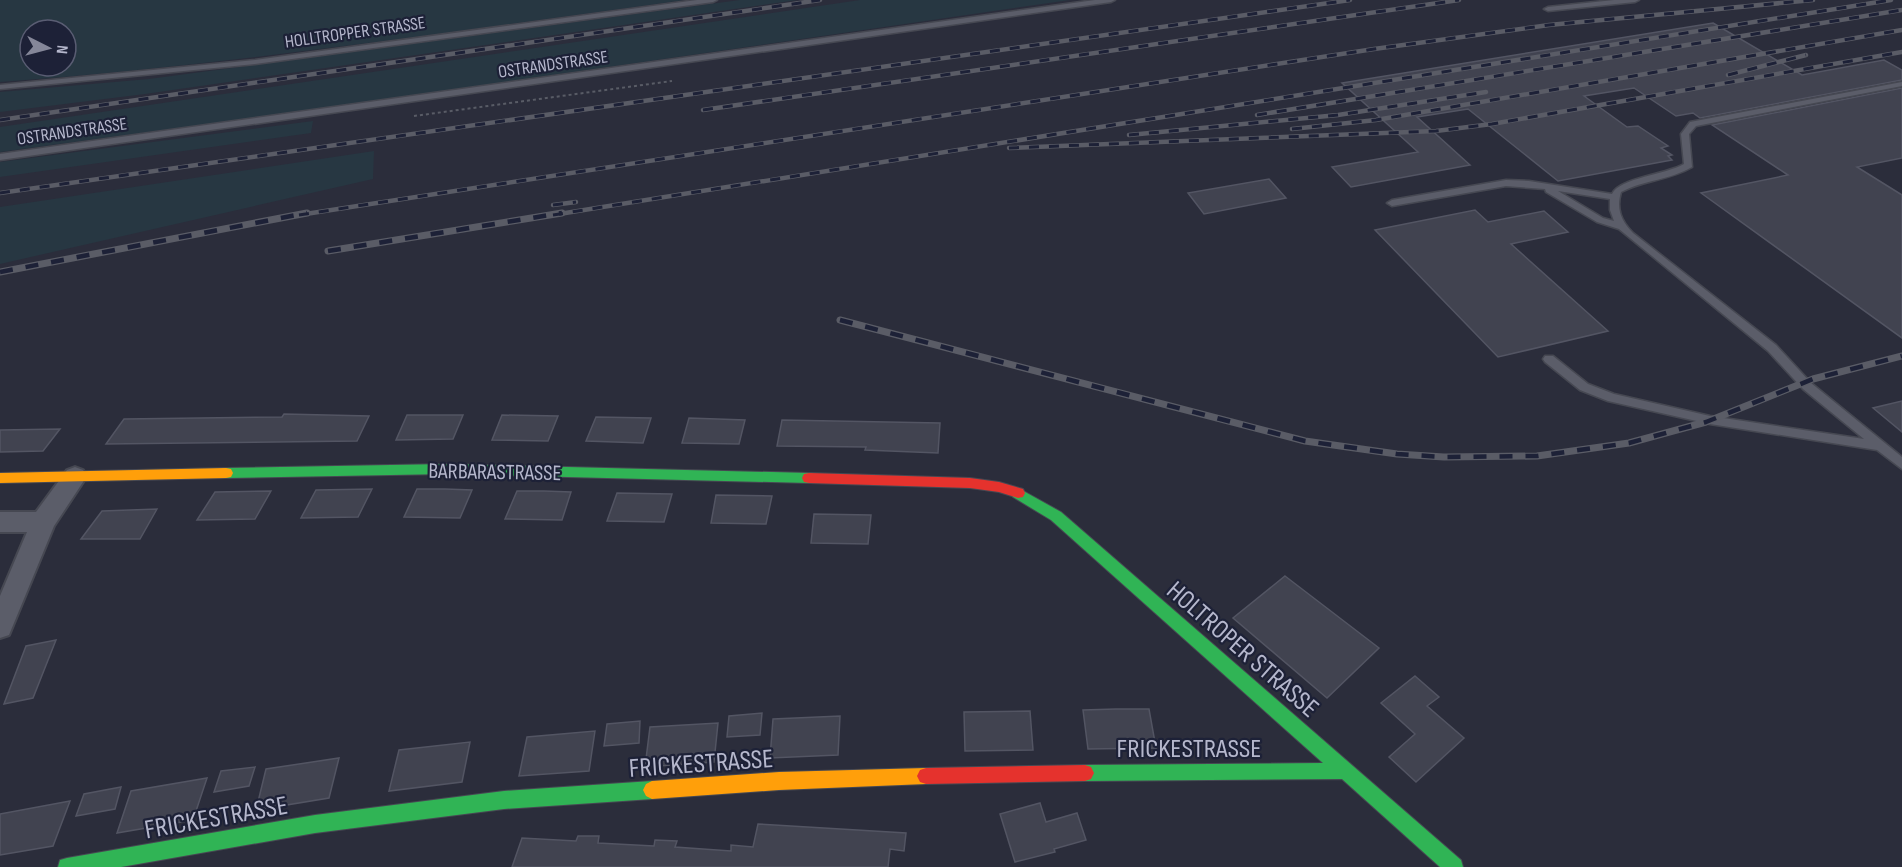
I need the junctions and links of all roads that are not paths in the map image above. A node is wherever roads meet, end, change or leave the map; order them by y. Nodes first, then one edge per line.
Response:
1 (713, 0) edge
2 (1111, 0) edge
3 (1635, 0) edge
4 (1548, 9) dead end
5 (1902, 84) edge
6 (0, 87) edge
7 (0, 157) edge
8 (1540, 186) junction
9 (1615, 196) junction
10 (1392, 203) dead end
11 (1622, 227) junction
12 (1549, 359) dead end
13 (1880, 446) junction
14 (1902, 464) edge
15 (75, 476) junction
16 (0, 477) edge
17 (990, 485) joint
18 (0, 522) edge
19 (43, 522) junction
20 (0, 627) edge
21 (1344, 771) junction
22 (67, 867) edge
23 (1454, 867) edge

1 - 6 lane, HOLLTROPPER STRASSE
2 - 7 lane, OSTRANDSTRASSE
3 - 4 lane
5 - 9 lane
8 - 9 lane
8 - 10 lane
8 - 11 lane
9 - 11 lane
11 - 13 lane
12 - 13 lane
13 - 14 lane
15 - 16 street, BARBARASTRASSE
15 - 17 street, BARBARASTRASSE
15 - 19 street
17 - 21 street, HOLTROPER STRASSE
18 - 19 street
19 - 20 street
21 - 22 street, FRICKESTRASSE
21 - 23 street, HOLTROPER STRASSE

